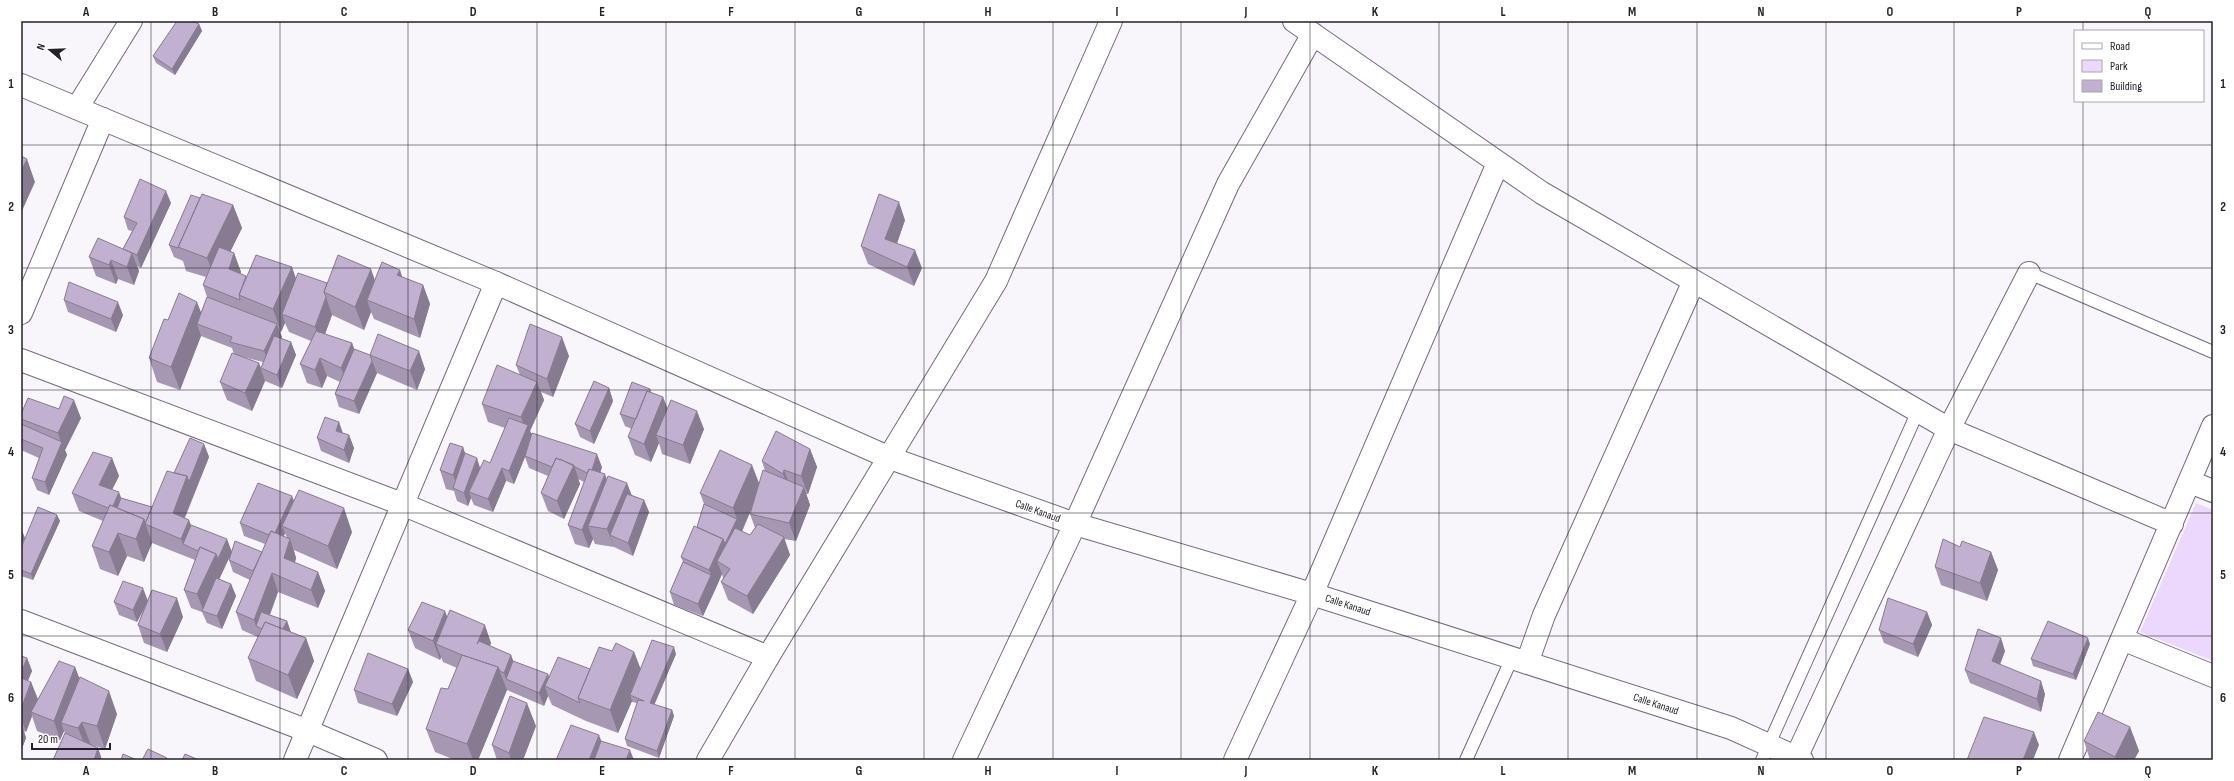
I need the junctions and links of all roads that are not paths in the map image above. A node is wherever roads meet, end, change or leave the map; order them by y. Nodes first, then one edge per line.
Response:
1 (131, 21) edge
2 (1111, 21) edge
3 (1294, 21) edge
4 (1313, 34) junction
5 (21, 85) edge
6 (77, 108) junction
7 (103, 119) junction
8 (1498, 163) junction
9 (2029, 273) joint
10 (1694, 281) junction
11 (496, 283) junction
12 (21, 313) edge
13 (2213, 352) edge
14 (21, 360) edge
15 (1918, 411) junction
16 (2213, 426) edge
17 (1949, 429) junction
18 (890, 458) junction
19 (2190, 482) junction
20 (2213, 491) edge
21 (402, 504) junction
22 (1074, 524) junction
23 (2172, 524) junction
24 (1312, 594) junction
25 (21, 621) edge
26 (2122, 639) junction
27 (768, 657) junction
28 (1520, 660) junction
29 (2213, 676) edge
30 (308, 731) junction
31 (1765, 753) edge
32 (1798, 759) edge
33 (295, 760) edge
34 (376, 760) edge
35 (708, 760) edge
36 (964, 760) edge
37 (1235, 760) edge
38 (1466, 760) edge
39 (2070, 760) edge

1 - 6 street
2 - 18 street
3 - 4 street
4 - 8 street
4 - 22 street
5 - 6 street, Calle Kanaud
6 - 7 street, Calle Kanaud
7 - 11 street, Calle Kanaud
7 - 12 street
8 - 10 street
8 - 24 street
9 - 13 lane
9 - 17 street
10 - 15 street
10 - 28 street
11 - 18 street, Calle Kanaud
11 - 21 street
14 - 21 street
15 - 17 street
15 - 31 lane
16 - 19 street
17 - 23 street
17 - 32 street
18 - 22 street, Calle Kanaud
18 - 27 street
19 - 20 street
19 - 23 street
21 - 27 street
21 - 30 street
22 - 24 street, Calle Kanaud
22 - 36 street
23 - 26 street
24 - 28 street, Calle Kanaud
24 - 37 street
25 - 30 street
26 - 29 street
26 - 39 street
27 - 35 street
28 - 31 street, Calle Kanaud
28 - 38 lane
30 - 33 street
30 - 34 street
31 - 32 street, Calle Kanaud

